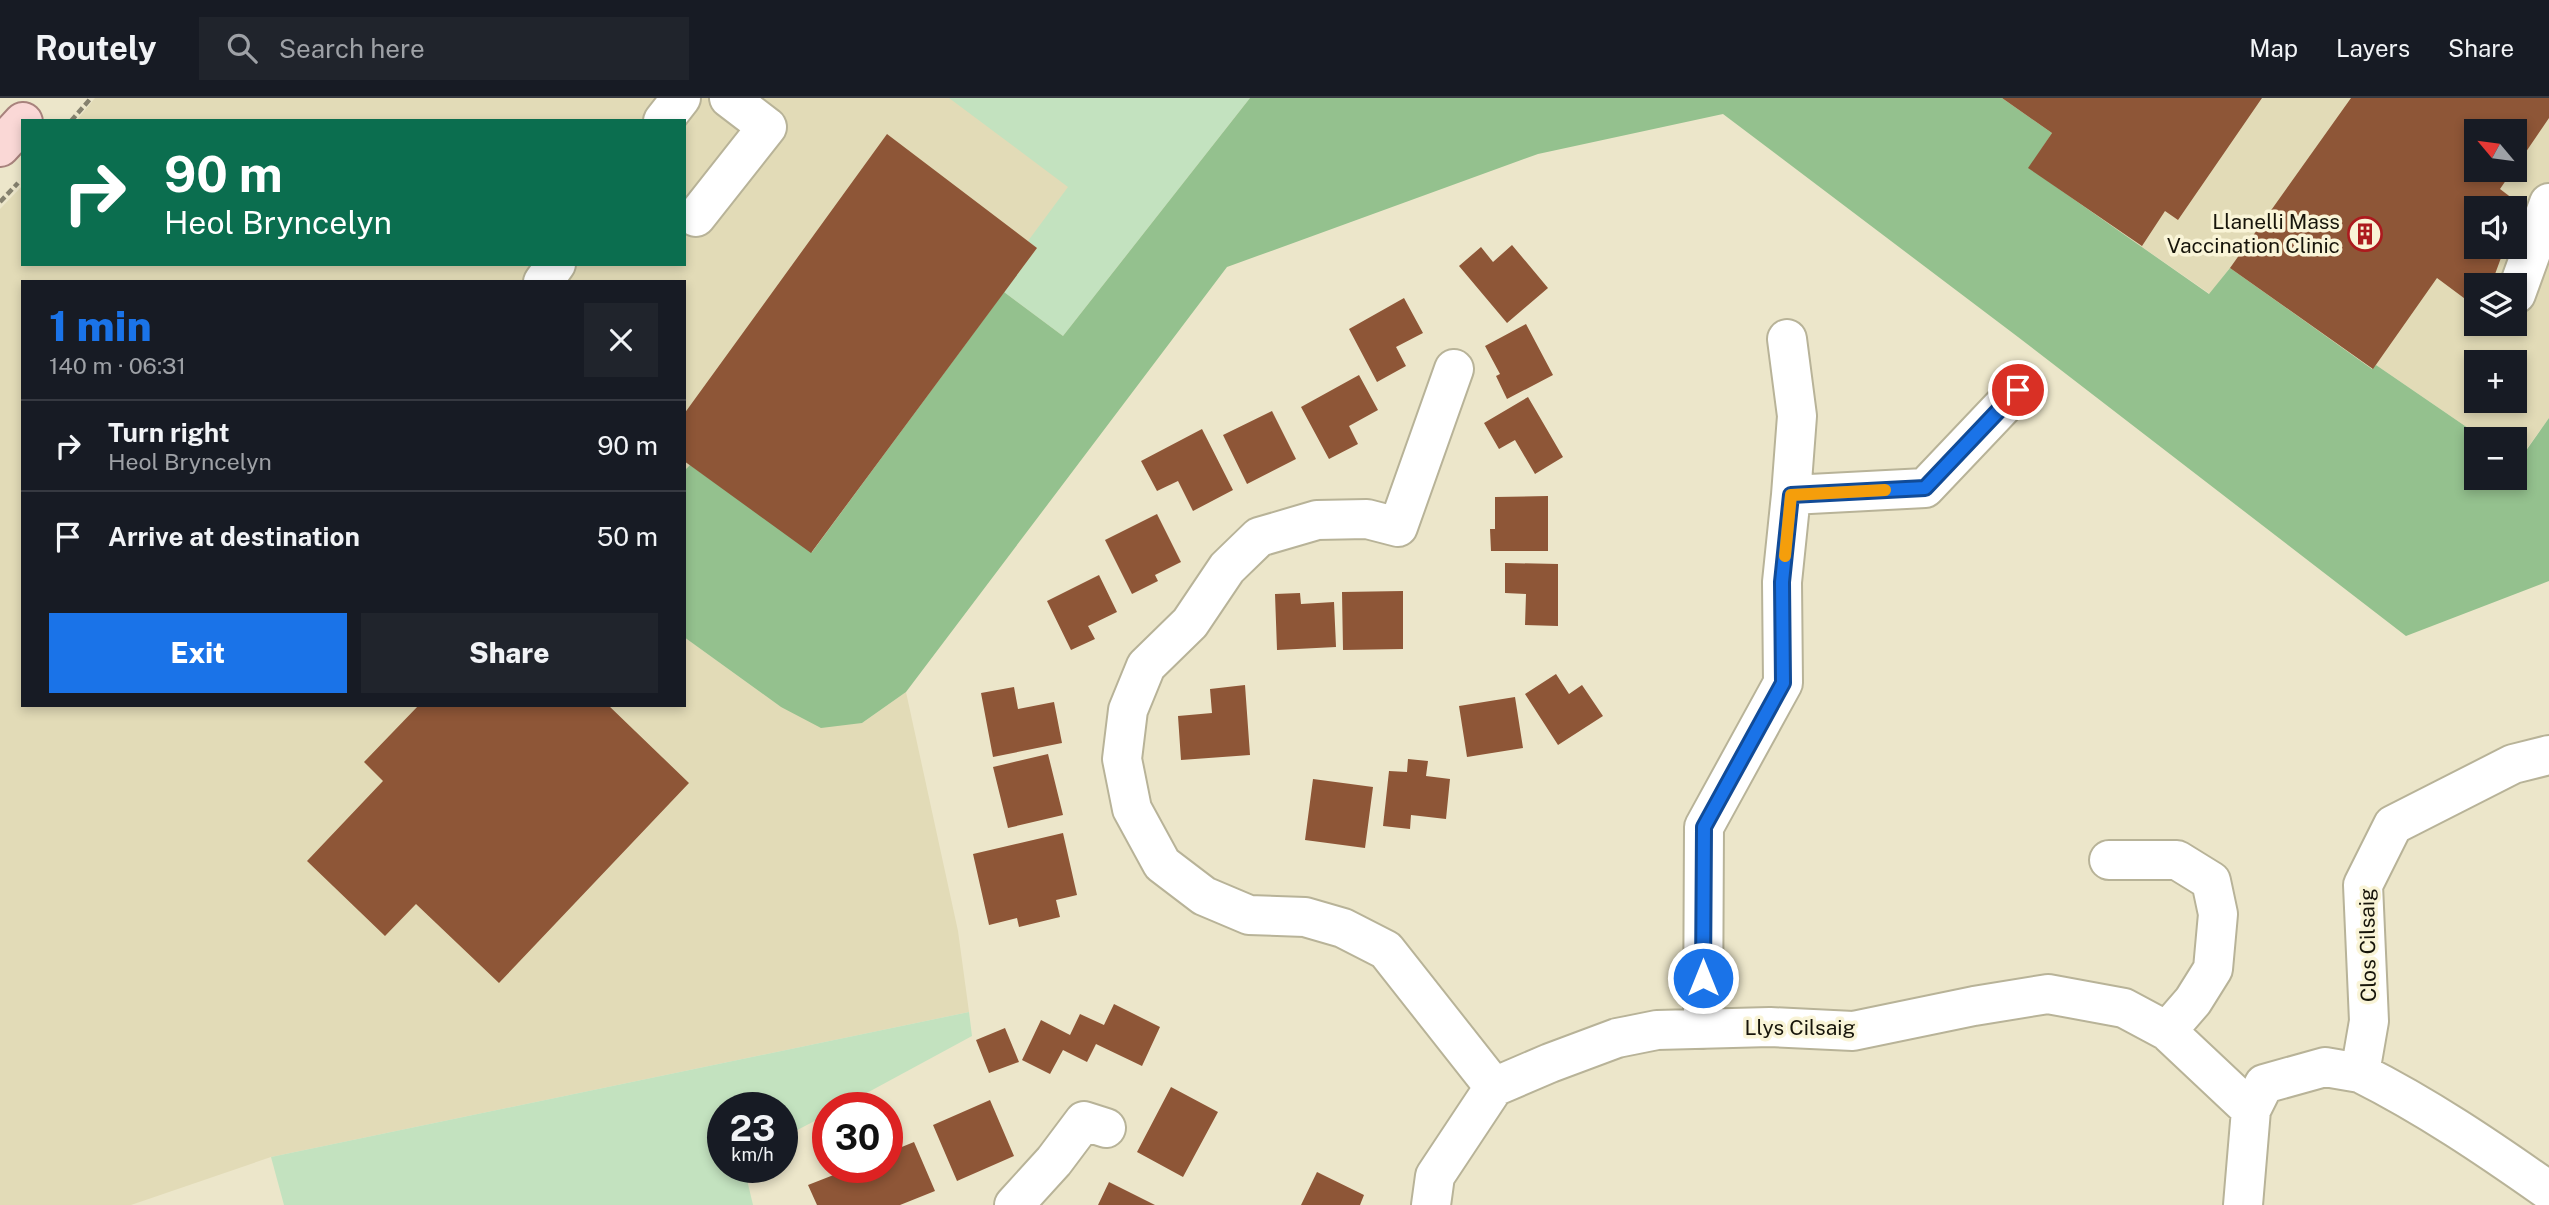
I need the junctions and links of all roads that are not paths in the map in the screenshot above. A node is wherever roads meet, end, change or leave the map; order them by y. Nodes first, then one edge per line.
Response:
1 (45, 98) edge
2 (681, 98) edge
3 (729, 98) edge
4 (25, 119) edge
5 (665, 119) edge
6 (21, 123) edge
7 (0, 147) edge
8 (2549, 203) edge
9 (696, 217) dead end
10 (2523, 273) edge
11 (1787, 339) dead end
12 (1454, 369) dead end
13 (2018, 390) dead end
14 (1791, 495) junction
15 (2549, 755) edge
16 (2109, 860) dead end
17 (1703, 1029) junction
18 (2167, 1031) junction
19 (2360, 1073) junction
20 (1493, 1087) junction
21 (2251, 1110) junction
22 (1106, 1128) dead end
23 (2549, 1191) edge
24 (1014, 1205) edge
25 (1431, 1205) edge
26 (2243, 1205) edge

1 - 4 main road
2 - 5 street
3 - 9 street
6 - 7 main road
8 - 10 street
11 - 14 street
12 - 20 street
13 - 14 street
14 - 17 street
15 - 19 street, Clos Cilsaig
16 - 18 street
17 - 18 street, Llys Cilsaig
17 - 20 street, Llys Cilsaig
18 - 21 street, Llys Cilsaig
19 - 21 street
19 - 23 street
20 - 25 street
21 - 26 street
22 - 24 street

